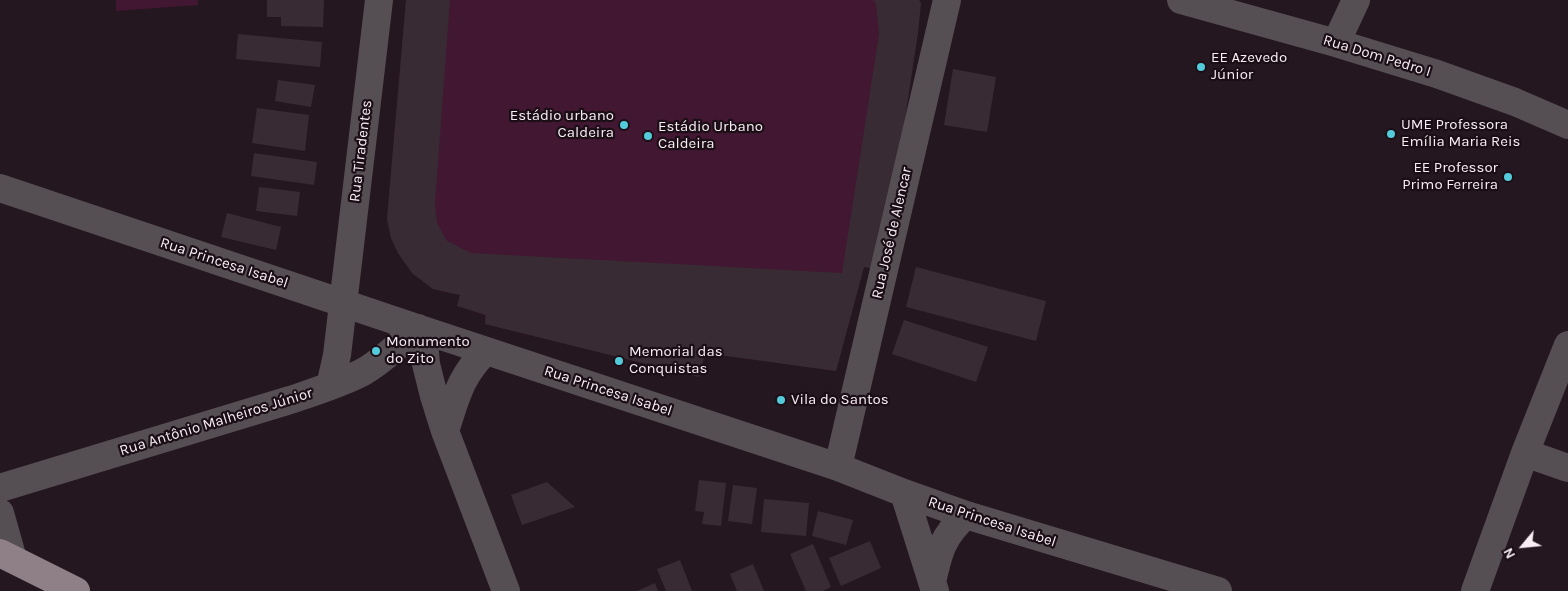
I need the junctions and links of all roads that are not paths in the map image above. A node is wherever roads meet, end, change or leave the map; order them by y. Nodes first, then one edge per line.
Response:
1 (378, 0) edge
2 (947, 0) edge
3 (1180, 0) edge
4 (1356, 0) edge
5 (1336, 43) junction
6 (1568, 125) edge
7 (0, 188) edge
8 (343, 302) junction
9 (420, 329) junction
10 (1568, 345) edge
11 (486, 351) junction
12 (330, 386) junction
13 (445, 431) junction
14 (1525, 453) junction
15 (838, 467) junction
16 (1568, 468) edge
17 (0, 488) edge
18 (904, 493) junction
19 (0, 513) edge
20 (966, 515) junction
21 (7, 556) edge
22 (934, 586) edge
23 (76, 591) edge
24 (506, 591) edge
25 (1218, 591) edge
26 (1475, 591) edge

1 - 8 street, Rua Tiradentes
2 - 15 street, Rua José de Alencar
3 - 5 street, Rua Dom Pedro I
4 - 5 street
5 - 6 street, Rua Dom Pedro I
7 - 8 street, Rua Princesa Isabel
8 - 9 street, Rua Princesa Isabel
8 - 12 street, Rua Tiradentes
9 - 11 street, Rua Princesa Isabel
9 - 12 street, Rua Antônio Malheiros Júnior
9 - 13 street
10 - 14 street
11 - 13 street
11 - 15 street, Rua Princesa Isabel
12 - 17 street, Rua Antônio Malheiros Júnior
13 - 24 street
14 - 16 street
14 - 26 street
15 - 18 street, Rua Princesa Isabel
18 - 20 street, Rua Princesa Isabel
18 - 22 street
19 - 21 street
20 - 22 street
20 - 25 street, Rua Princesa Isabel
21 - 23 main road

